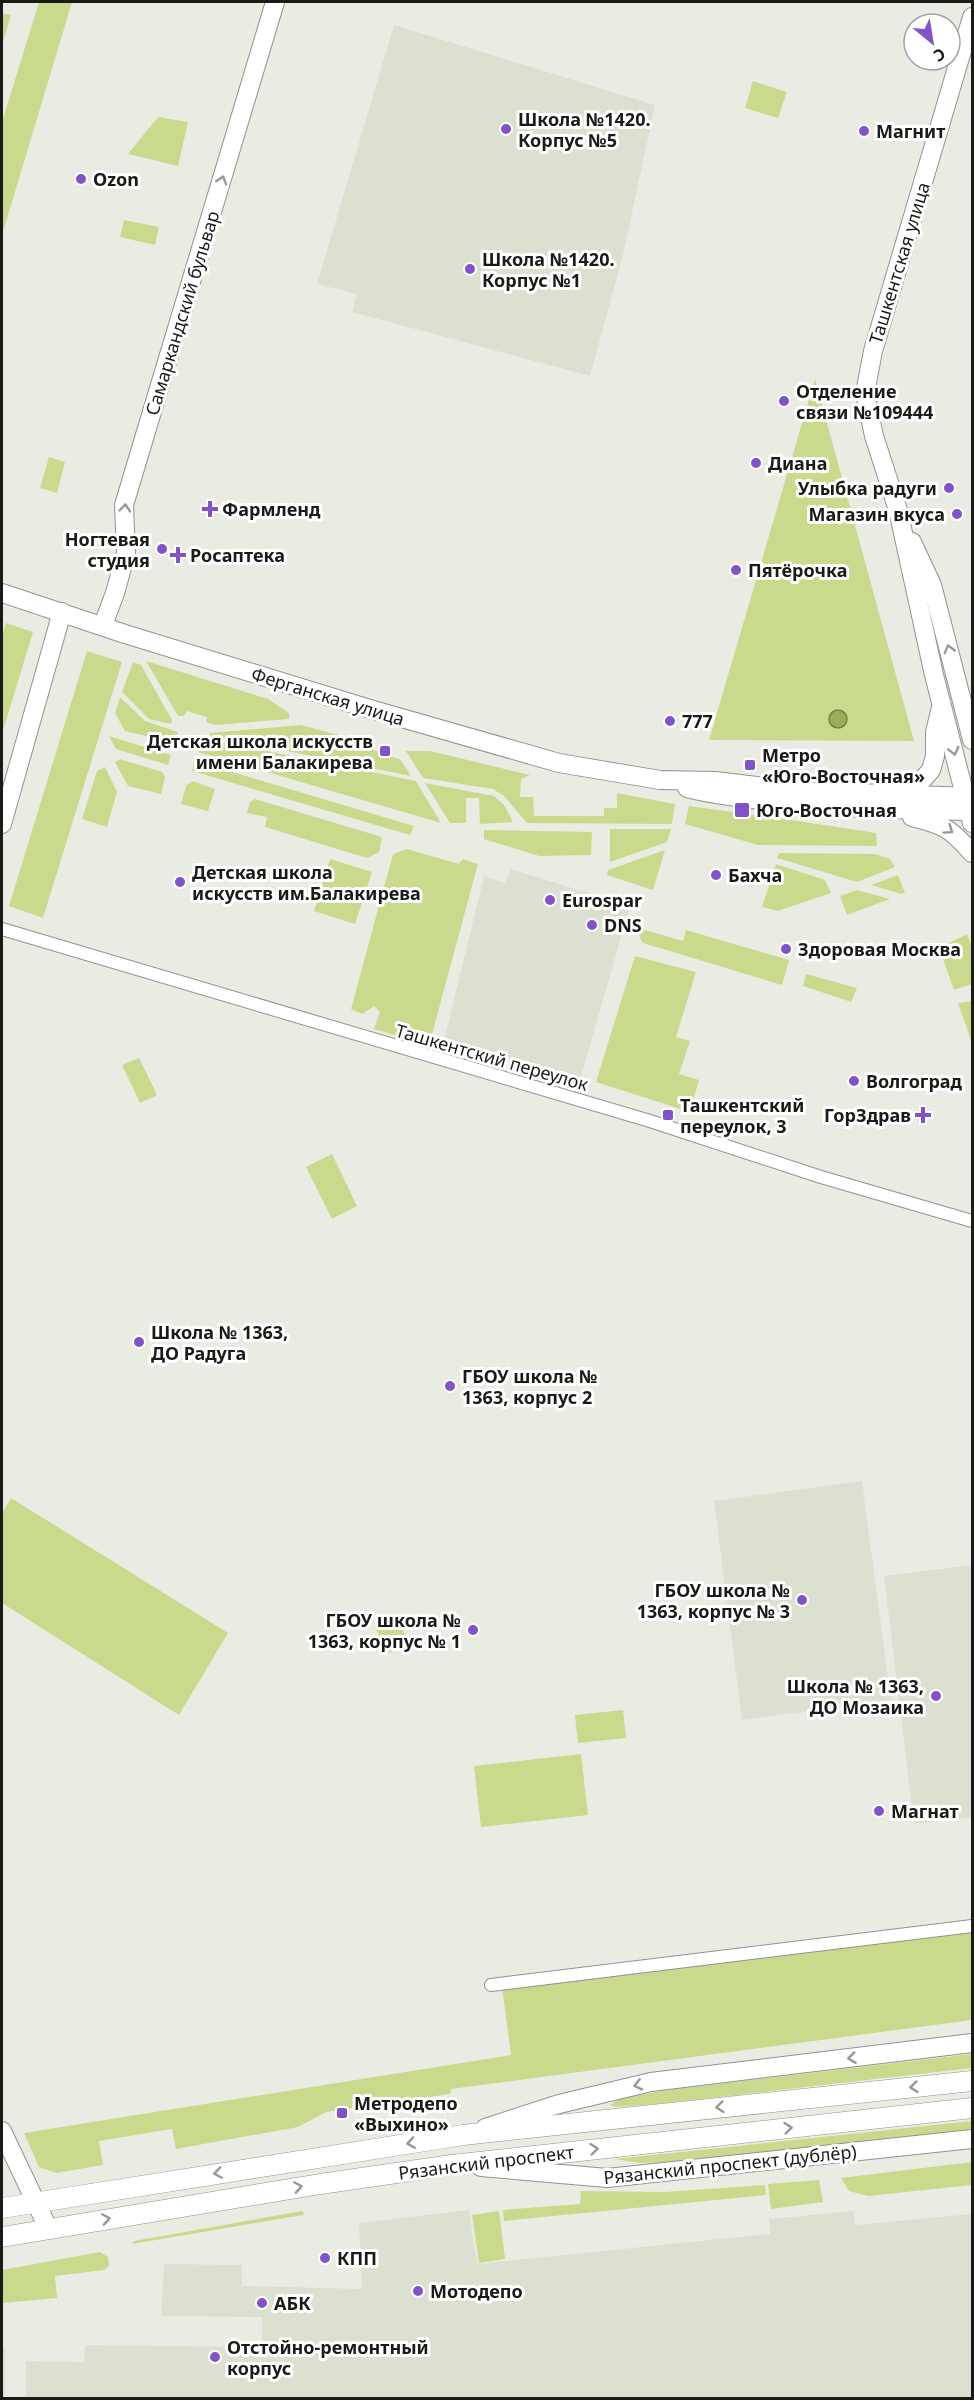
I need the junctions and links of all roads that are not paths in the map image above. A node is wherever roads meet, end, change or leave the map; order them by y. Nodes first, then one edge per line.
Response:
1 (275, 2) edge
2 (972, 17) edge
3 (898, 510) junction
4 (2, 592) edge
5 (62, 612) junction
6 (103, 625) junction
7 (942, 704) junction
8 (968, 712) edge
9 (972, 740) edge
10 (878, 802) junction
11 (970, 808) edge
12 (2, 824) edge
13 (972, 853) edge
14 (2, 930) edge
15 (972, 1221) edge
16 (972, 1926) edge
17 (491, 1985) dead end
18 (972, 2043) edge
19 (972, 2081) edge
20 (972, 2108) edge
21 (2, 2131) edge
22 (463, 2135) junction
23 (972, 2139) edge
24 (452, 2165) junction
25 (37, 2202) junction
26 (2, 2208) edge
27 (48, 2228) junction
28 (2, 2237) edge

6 -> 1 street, Самаркандский бульвар
2 - 3 street, Ташкентская улица
3 - 7 street, Ташкентская улица
8 -> 3 street, Ташкентская улица
4 - 5 street, Ферганская улица
5 - 6 street, Ферганская улица
5 - 12 street
6 - 10 street, Ферганская улица
7 - 10 street
7 -> 11 street, Ташкентская улица
8 - 9 street, Ташкентская улица
10 - 11 street, Ферганская улица
10 -> 13 street
14 - 15 street, Ташкентский переулок
16 - 17 street
18 -> 22 street
19 -> 22 main road, Рязанский проспект
24 -> 20 main road, Рязанский проспект
21 - 25 street
22 -> 25 main road, Рязанский проспект
23 - 24 street, Рязанский проспект (дублёр)
27 -> 24 main road, Рязанский проспект
25 - 26 main road, Рязанский проспект
25 - 27 street
27 - 28 main road, Рязанский проспект

